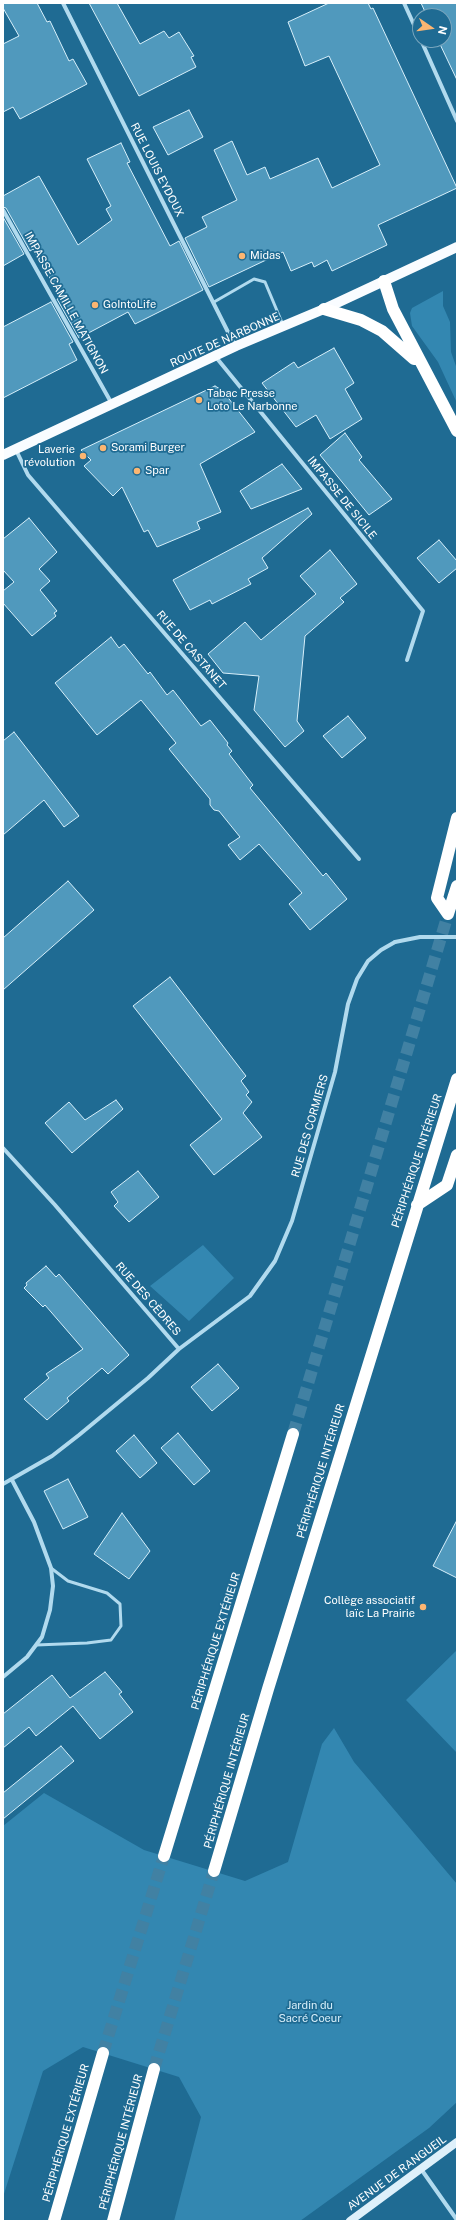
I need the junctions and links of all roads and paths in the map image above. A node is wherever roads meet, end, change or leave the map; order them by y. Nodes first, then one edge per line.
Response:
1 (63, 3) edge
2 (404, 3) edge
3 (412, 21) edge
4 (424, 48) edge
5 (457, 121) edge
6 (3, 210) edge
7 (457, 247) edge
8 (384, 281) junction
9 (214, 302) junction
10 (324, 310) junction
11 (283, 326) junction
12 (236, 346) junction
13 (215, 356) junction
14 (424, 369) junction
15 (112, 405) junction
16 (457, 431) edge
17 (16, 449) junction
18 (3, 455) edge
19 (407, 660) dead end
20 (457, 818) edge
21 (359, 859) dead end
22 (457, 886) edge
23 (457, 937) edge
24 (457, 1080) edge
25 (3, 1148) edge
26 (457, 1155) edge
27 (416, 1205) junction
28 (179, 1349) junction
29 (293, 1434) tunnel mouth
30 (12, 1480) junction
31 (3, 1484) edge
32 (51, 1568) junction
33 (36, 1645) junction
34 (3, 1677) edge
35 (164, 1856) tunnel mouth
36 (214, 1871) tunnel mouth
37 (103, 2053) tunnel mouth
38 (154, 2069) tunnel mouth
39 (457, 2142) edge
40 (421, 2169) junction
41 (457, 2220) edge
42 (54, 2221) edge
43 (113, 2221) edge
44 (350, 2221) edge

1 - 9 street, RUE LOUIS EYDOUX
2 - 3 street
4 - 5 street
6 - 15 street, IMPASSE CAMILLE MATIGNON
7 - 8 main road, ROUTE DE NARBONNE
8 - 10 main road, ROUTE DE NARBONNE
8 - 14 highway
9 - 11 lane
9 - 12 street, RUE LOUIS EYDOUX
10 - 11 main road, ROUTE DE NARBONNE
10 - 14 highway
11 - 12 main road, ROUTE DE NARBONNE
12 - 13 main road, ROUTE DE NARBONNE
13 - 15 main road, ROUTE DE NARBONNE
13 - 19 street, IMPASSE DE SICILE
14 - 16 highway
15 - 17 main road, ROUTE DE NARBONNE
17 - 18 main road, ROUTE DE NARBONNE
17 - 21 street, RUE DE CASTANET
20 - 22 highway
23 - 28 street, RUE DES CORMIERS, bridge
24 - 27 highway, PÉRIPHÉRIQUE INTÉRIEUR
25 - 28 street, RUE DES CÈDRES
26 - 27 highway
27 - 36 highway, PÉRIPHÉRIQUE INTÉRIEUR
28 - 30 street, RUE DES CÈDRES
29 - 35 highway, PÉRIPHÉRIQUE EXTÉRIEUR
30 - 31 street, RUE DES CÈDRES
30 - 32 street
32 - 33 street
32 - 33 lane
33 - 34 street
37 - 42 highway, PÉRIPHÉRIQUE EXTÉRIEUR
38 - 43 highway, PÉRIPHÉRIQUE INTÉRIEUR
39 - 40 street, AVENUE DE RANGUEIL
40 - 41 street
40 - 44 street, AVENUE DE RANGUEIL

